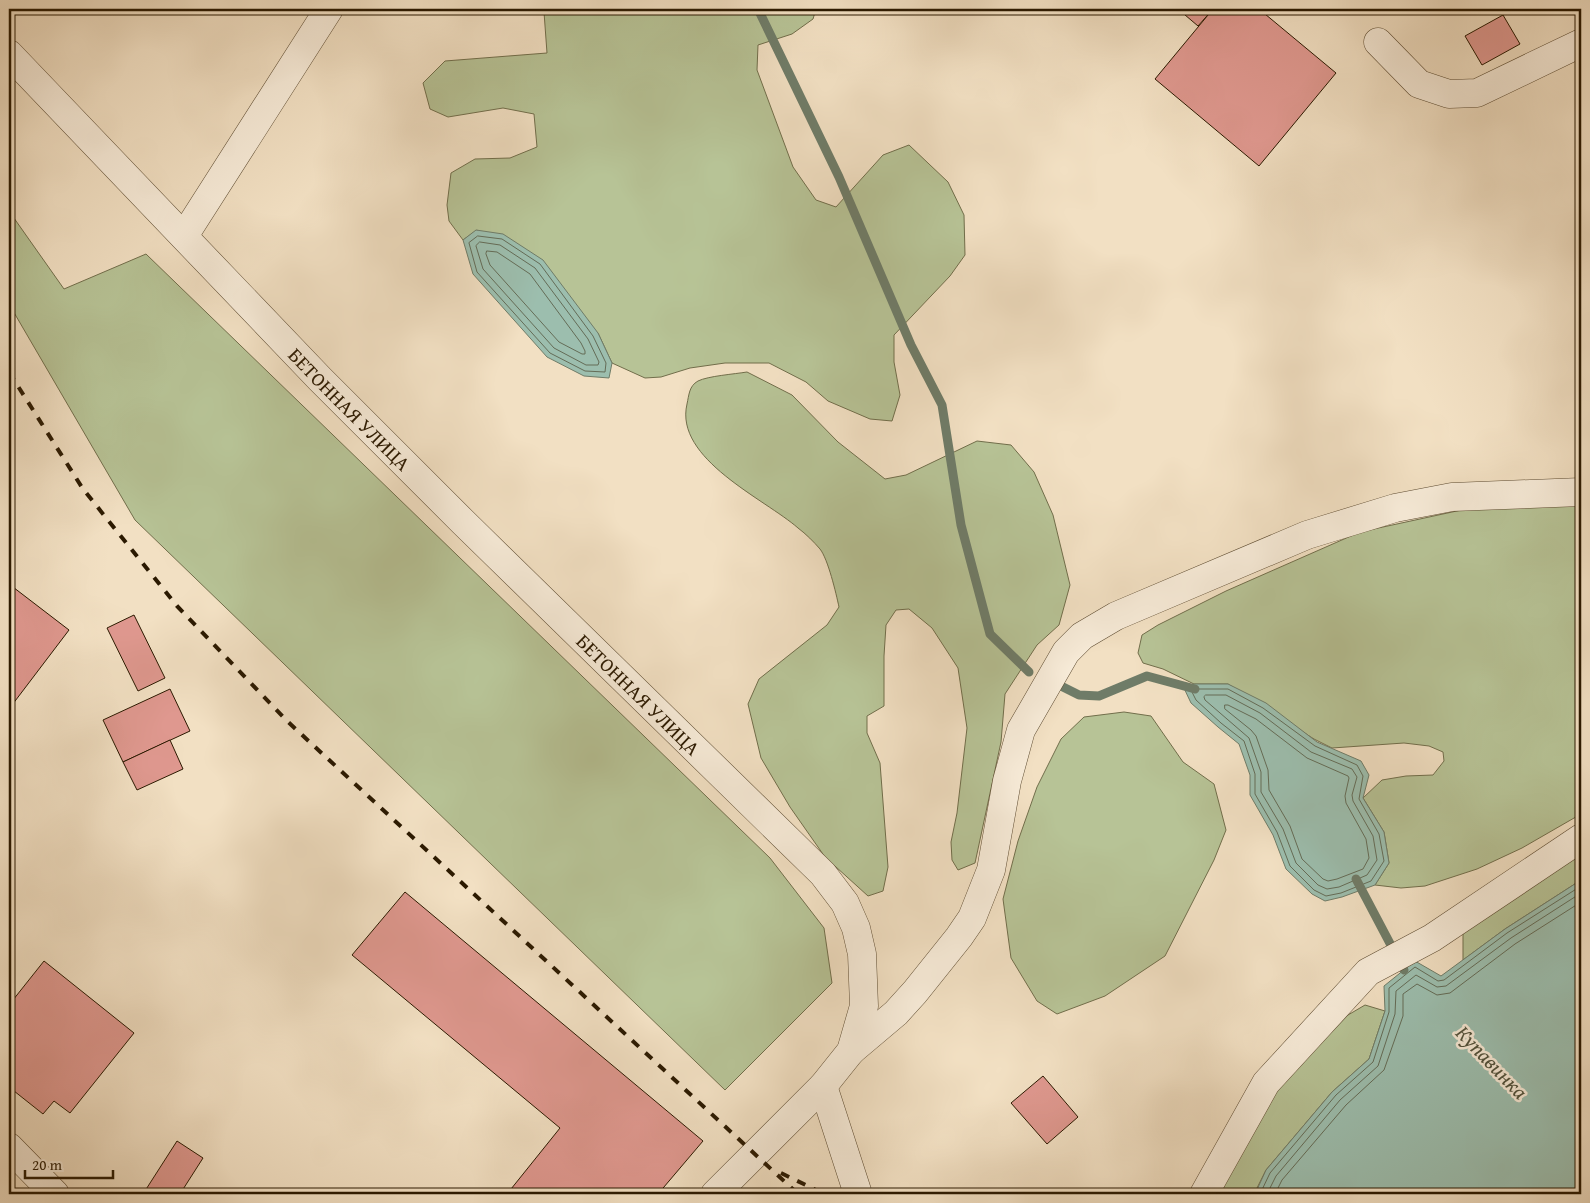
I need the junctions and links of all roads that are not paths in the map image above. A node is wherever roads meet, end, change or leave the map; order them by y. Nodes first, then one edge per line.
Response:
1 (329, 9) edge
2 (1378, 42) dead end
3 (1581, 43) edge
4 (9, 54) edge
5 (184, 236) junction
6 (1581, 492) edge
7 (1581, 838) edge
8 (851, 1051) junction
9 (823, 1086) junction
10 (9, 1147) edge
11 (55, 1194) edge
12 (715, 1194) edge
13 (858, 1194) edge
14 (1204, 1194) edge

1 - 5 street
2 - 3 street
4 - 5 street, БЕТОННАЯ УЛИЦА
5 - 8 street, БЕТОННАЯ УЛИЦА
6 - 8 street
7 - 14 street
8 - 9 street, БЕТОННАЯ УЛИЦА
9 - 12 street, БЕТОННАЯ УЛИЦА
9 - 13 street
10 - 11 street

